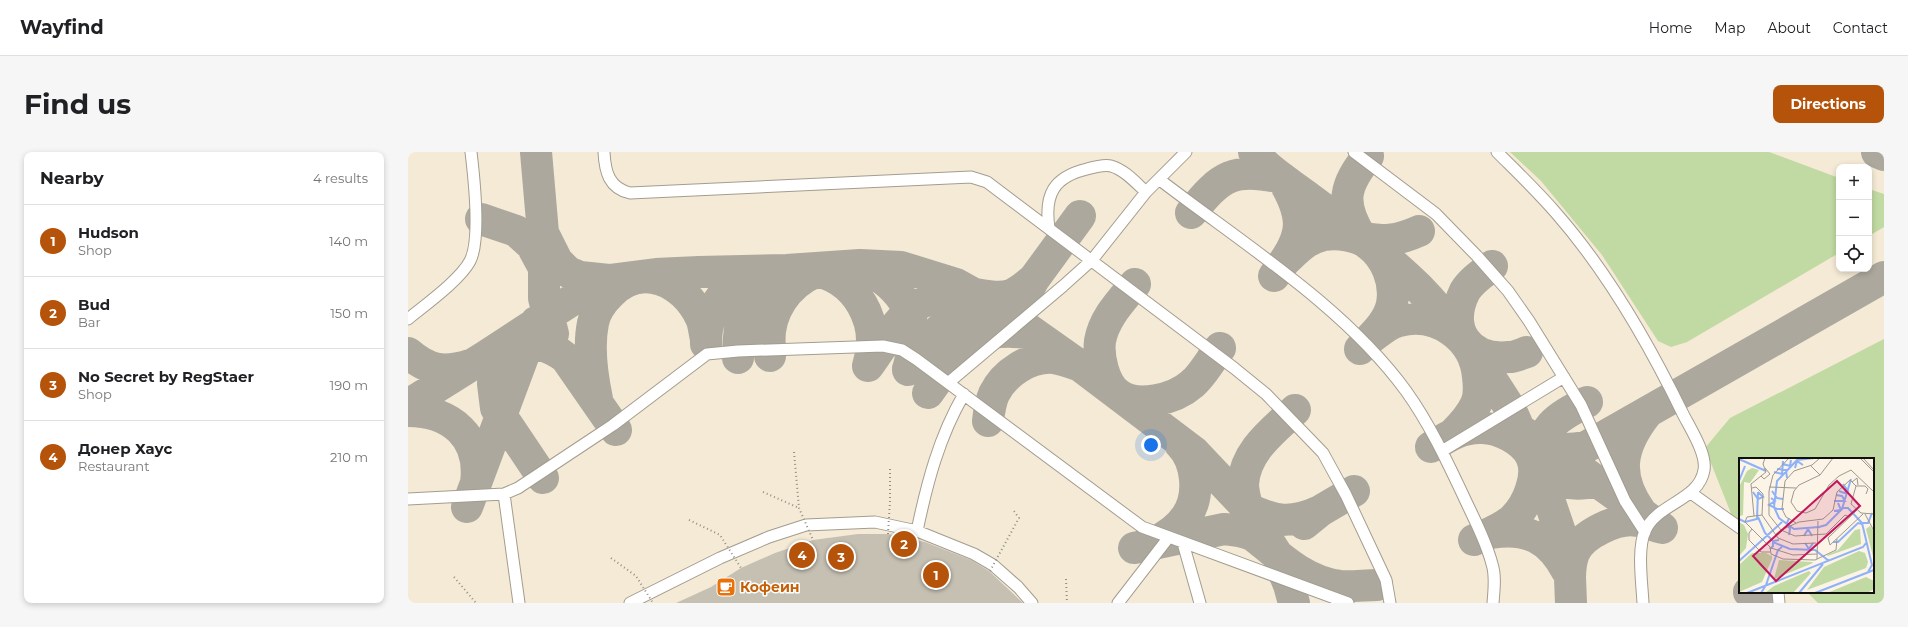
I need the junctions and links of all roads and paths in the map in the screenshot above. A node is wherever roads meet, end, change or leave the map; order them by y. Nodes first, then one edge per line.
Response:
1 (471, 152) edge
2 (604, 152) edge
3 (1186, 152) edge
4 (1354, 152) edge
5 (1497, 152) edge
6 (1160, 180) junction
7 (1146, 192) junction
8 (1048, 228) junction
9 (1092, 260) junction
10 (408, 319) edge
11 (1564, 377) junction
12 (948, 383) junction
13 (964, 394) junction
14 (1442, 451) junction
15 (794, 452) dead end
16 (890, 466) dead end
17 (763, 492) dead end
18 (1691, 493) junction
19 (504, 494) junction
20 (408, 499) edge
21 (799, 508) junction
22 (1014, 511) dead end
23 (689, 520) dead end
24 (1739, 527) edge
25 (917, 531) junction
26 (1645, 532) junction
27 (888, 534) dead end
28 (1169, 537) junction
29 (813, 540) dead end
30 (1183, 543) junction
31 (611, 558) dead end
32 (741, 568) dead end
33 (990, 571) dead end
34 (454, 577) dead end
35 (1066, 579) dead end
36 (408, 600) edge
37 (411, 603) edge
38 (476, 603) edge
39 (519, 603) edge
40 (630, 603) edge
41 (653, 603) edge
42 (1032, 603) edge
43 (1067, 603) edge
44 (1118, 603) edge
45 (1200, 603) edge
46 (1348, 603) edge
47 (1390, 603) edge
48 (1493, 603) edge
49 (1643, 603) edge

1 - 10 lane
2 - 8 lane
3 - 6 lane
4 - 11 lane
5 - 18 lane
6 - 7 lane
6 - 14 lane
7 - 8 lane
7 - 9 lane
8 - 9 lane
9 - 12 lane
9 - 47 lane
11 - 14 lane
11 - 26 lane
12 - 13 lane
12 - 19 lane
13 - 25 lane
13 - 28 lane
14 - 48 lane
15 - 21 path, bridge
16 - 27 path, bridge
17 - 21 path
18 - 24 lane
18 - 26 lane
19 - 20 lane
19 - 39 lane
21 - 29 path, bridge
22 - 33 path, bridge
23 - 32 path, bridge
25 - 40 lane
25 - 42 lane
26 - 49 lane
28 - 30 lane
28 - 44 lane
30 - 45 lane
30 - 46 lane
31 - 41 path, bridge
34 - 38 path
35 - 43 path
36 - 37 path

